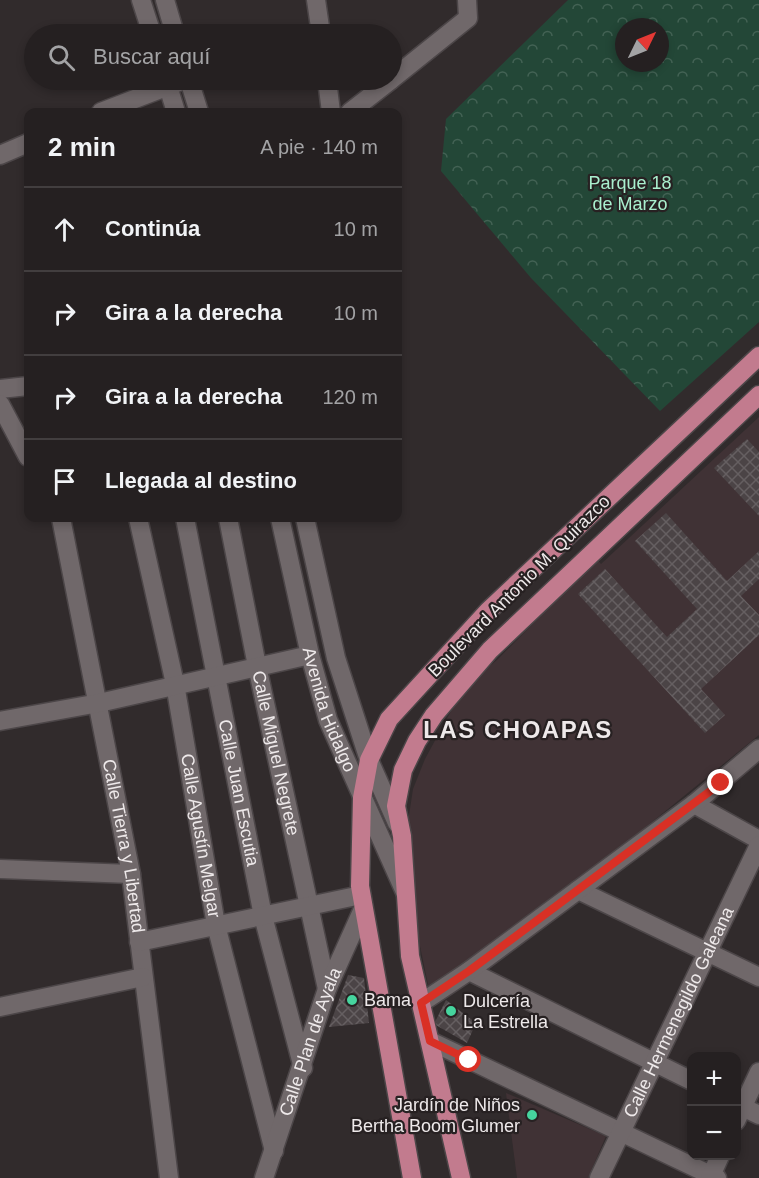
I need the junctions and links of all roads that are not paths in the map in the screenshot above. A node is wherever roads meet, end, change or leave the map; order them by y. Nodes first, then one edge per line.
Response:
1 (141, 0) edge
2 (165, 0) edge
3 (316, 0) edge
4 (467, 9) edge
5 (149, 24) edge
6 (173, 24) edge
7 (320, 24) edge
8 (402, 69) edge
9 (154, 90) edge
10 (176, 90) edge
11 (183, 90) edge
12 (328, 90) edge
13 (377, 90) edge
14 (111, 108) edge
15 (176, 108) edge
16 (196, 108) edge
17 (330, 108) edge
18 (355, 108) edge
19 (24, 145) edge
20 (0, 155) edge
21 (759, 356) edge
22 (24, 386) edge
23 (0, 389) edge
24 (759, 395) edge
25 (0, 404) edge
26 (7, 438) edge
27 (24, 453) edge
28 (62, 522) edge
29 (139, 522) edge
30 (186, 522) edge
31 (229, 522) edge
32 (281, 522) edge
33 (306, 522) edge
34 (309, 655) junction
35 (257, 666) junction
36 (216, 675) junction
37 (175, 684) junction
38 (99, 704) junction
39 (0, 721) edge
40 (759, 749) edge
41 (369, 760) junction
42 (362, 798) junction
43 (694, 804) junction
44 (402, 836) junction
45 (759, 842) edge
46 (0, 869) edge
47 (131, 874) junction
48 (578, 890) junction
49 (405, 892) junction
50 (362, 902) junction
51 (309, 908) junction
52 (263, 916) junction
53 (216, 925) junction
54 (139, 942) junction
55 (707, 952) junction
56 (469, 971) junction
57 (143, 977) junction
58 (759, 977) edge
59 (327, 989) junction
60 (421, 1003) junction
61 (0, 1007) edge
62 (430, 1041) junction
63 (654, 1061) junction
64 (303, 1068) junction
65 (759, 1072) edge
66 (687, 1078) edge
67 (744, 1112) edge
68 (621, 1131) junction
69 (274, 1151) junction
70 (718, 1160) edge
71 (713, 1177) edge
72 (169, 1178) edge
73 (264, 1178) edge
74 (412, 1178) edge
75 (461, 1178) edge
76 (599, 1178) edge

1 - 5 street
2 - 6 street
3 - 7 street
4 - 8 street
9 - 14 street
10 - 15 street
11 - 16 street
12 - 17 street
13 - 18 street
19 - 20 street
21 - 41 main road, Boulevard Antonio M. Quirazco
22 - 23 street
24 - 44 main road, Boulevard Antonio M. Quirazco
25 - 26 street
26 - 27 street
28 - 38 street, Calle Tierra y Libertad
29 - 37 street, Calle Agustín Melgar
30 - 36 street, Calle Juan Escutia
31 - 35 street, Calle Miguel Negrete
32 - 34 street, Avenida Hidalgo
33 - 41 street, Avenida Hidalgo
34 - 35 street
34 - 42 street, Avenida Hidalgo
35 - 36 street
35 - 51 street, Calle Miguel Negrete
36 - 37 street
36 - 52 street, Calle Juan Escutia
37 - 38 street
37 - 53 street, Calle Agustín Melgar
38 - 39 street
38 - 47 street, Calle Tierra y Libertad
40 - 43 street
41 - 42 main road, Boulevard Antonio M. Quirazco
41 - 44 street, Avenida Hidalgo
42 - 49 street, Avenida Hidalgo
42 - 50 main road, Boulevard Antonio M. Quirazco
43 - 45 street
43 - 48 street
44 - 49 main road, Boulevard Antonio M. Quirazco
45 - 55 street, Calle Hermenegildo Galeana
46 - 47 street
47 - 54 street, Calle Tierra y Libertad
48 - 55 street
48 - 56 street
49 - 60 main road, Boulevard Antonio M. Quirazco
50 - 51 street
50 - 59 street, Calle Plan de Ayala
50 - 74 main road, Boulevard Antonio M. Quirazco
51 - 52 street
51 - 59 street, Calle Miguel Negrete
52 - 53 street
52 - 64 street, Calle Juan Escutia
53 - 54 street
53 - 69 street, Calle Agustín Melgar
54 - 57 street, Calle Tierra y Libertad
55 - 58 street
55 - 63 street, Calle Hermenegildo Galeana
56 - 60 street
56 - 63 street
57 - 61 street
57 - 72 street, Calle Tierra y Libertad
59 - 64 street, Calle Plan de Ayala
60 - 62 main road, Boulevard Antonio M. Quirazco
62 - 68 street
62 - 75 main road, Boulevard Antonio M. Quirazco
63 - 66 street
63 - 68 street, Calle Hermenegildo Galeana
64 - 69 street, Calle Plan de Ayala
65 - 67 street
68 - 71 street
68 - 76 street, Calle Hermenegildo Galeana
69 - 73 street, Calle Plan de Ayala
70 - 71 street

